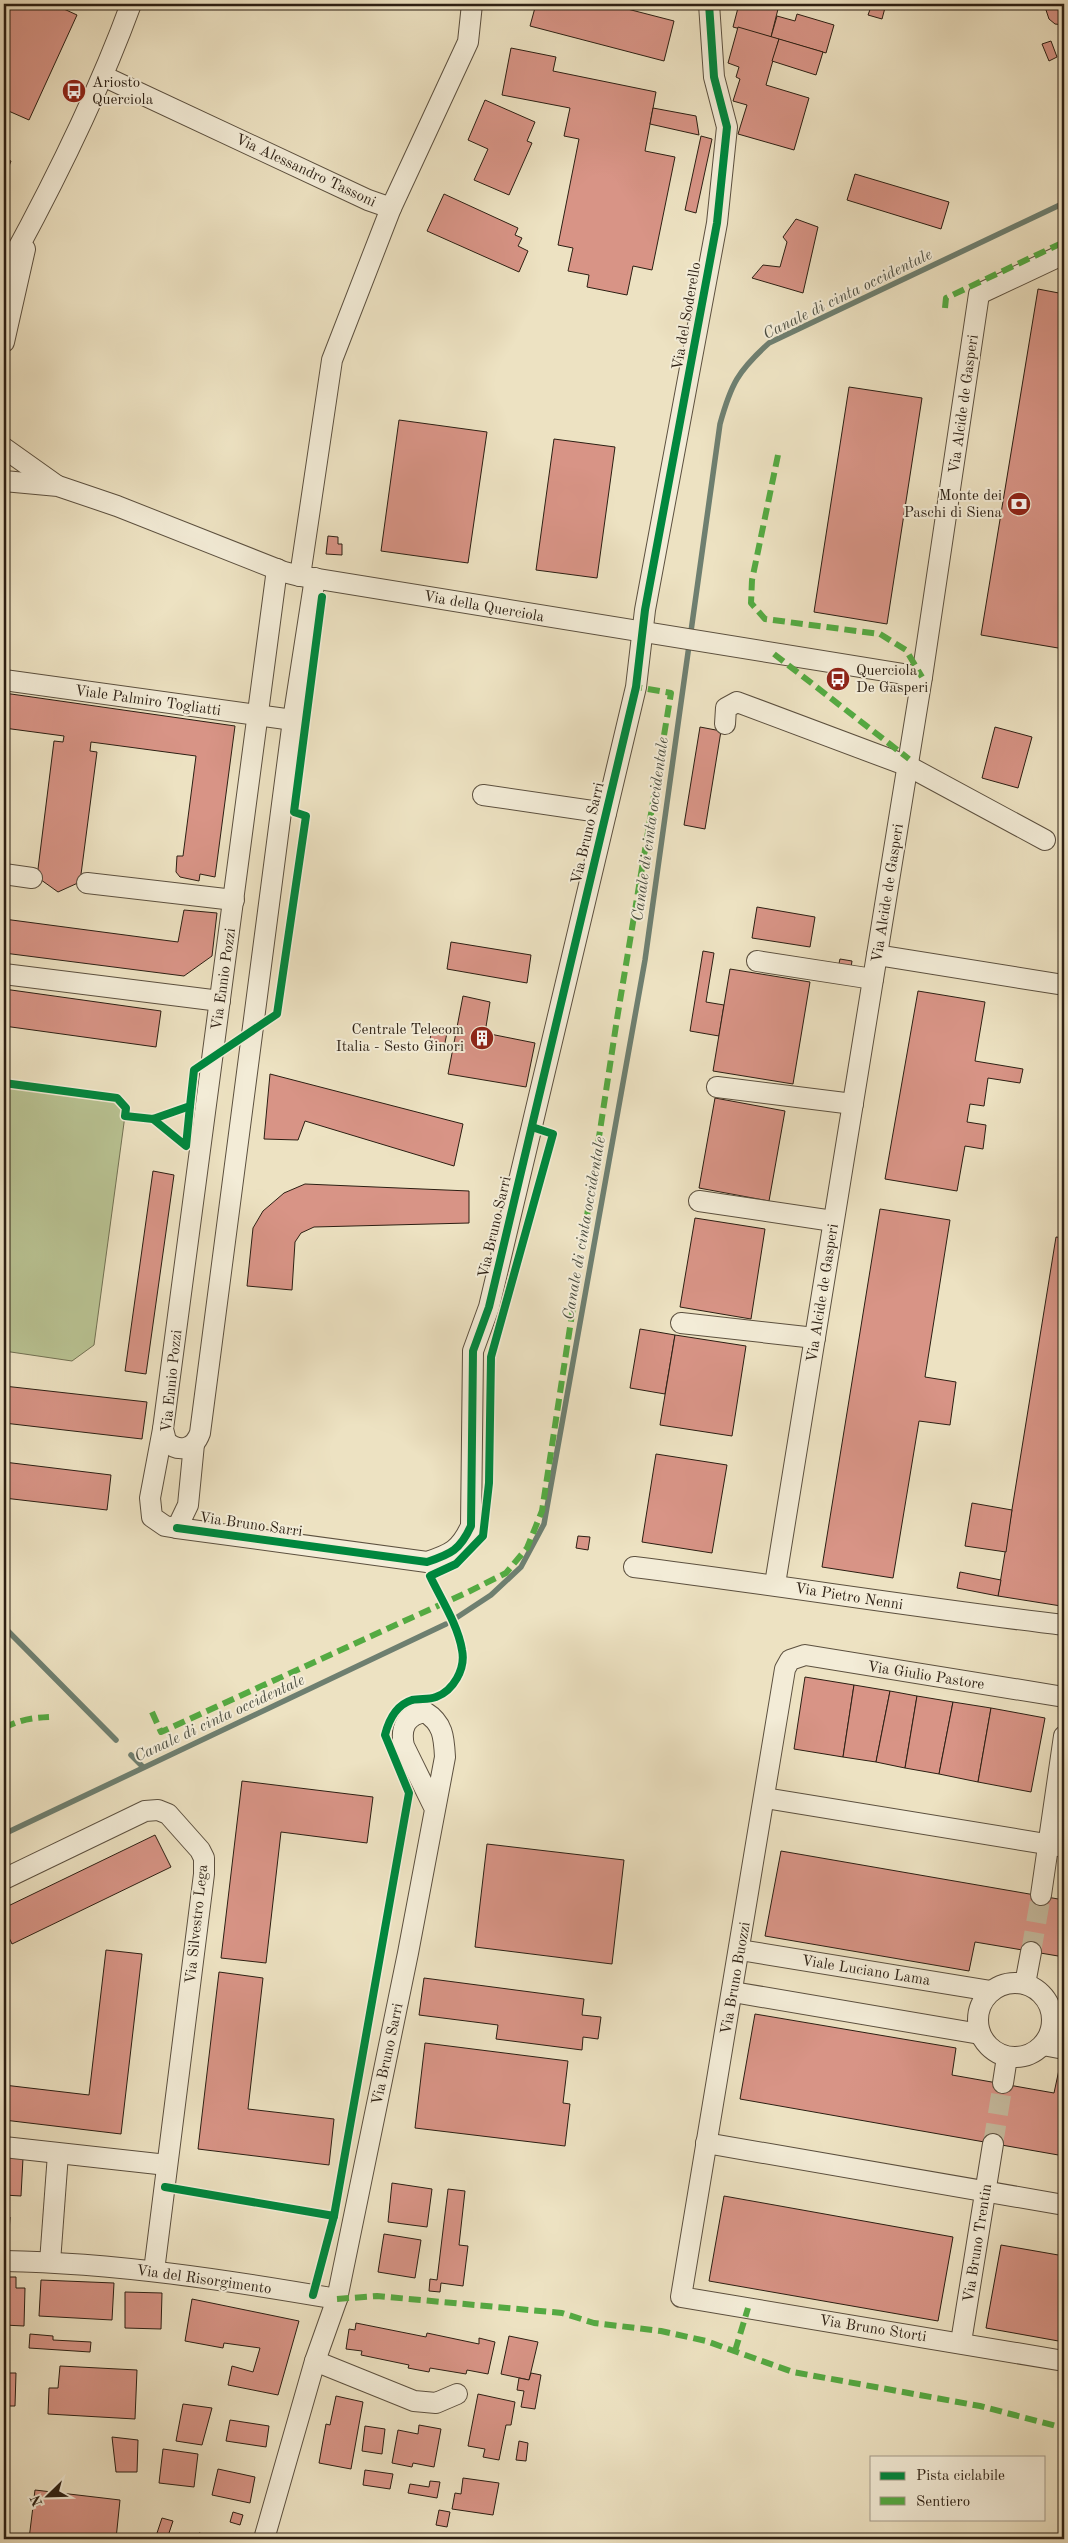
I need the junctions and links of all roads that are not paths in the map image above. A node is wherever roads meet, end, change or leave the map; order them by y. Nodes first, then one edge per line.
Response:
1 (131, 4) edge
2 (138, 4) edge
3 (472, 4) edge
4 (709, 4) edge
5 (118, 40) junction
6 (103, 76) junction
7 (391, 208) junction
8 (31, 225) junction
9 (1064, 254) edge
10 (4, 274) edge
11 (4, 342) edge
12 (4, 448) edge
13 (4, 481) edge
14 (58, 486) junction
15 (277, 569) junction
16 (308, 577) junction
17 (642, 633) junction
18 (922, 677) junction
19 (4, 680) edge
20 (258, 716) junction
21 (293, 720) junction
22 (724, 724) dead end
23 (908, 766) junction
24 (483, 795) dead end
25 (606, 812) junction
26 (1045, 840) dead end
27 (4, 874) edge
28 (32, 878) dead end
29 (87, 883) dead end
30 (234, 900) junction
31 (877, 955) junction
32 (757, 961) dead end
33 (4, 974) edge
34 (873, 979) junction
35 (1064, 985) edge
36 (220, 1001) junction
37 (717, 1087) dead end
38 (853, 1104) junction
39 (699, 1201) dead end
40 (834, 1221) junction
41 (681, 1323) dead end
42 (815, 1338) junction
43 (163, 1429) junction
44 (194, 1444) junction
45 (177, 1528) junction
46 (634, 1567) dead end
47 (775, 1584) junction
48 (1064, 1626) edge
49 (790, 1660) joint
50 (1064, 1697) edge
51 (1064, 1736) edge
52 (766, 1798) junction
53 (435, 1809) dead end
54 (1057, 1846) edge
55 (4, 1879) edge
56 (1041, 1895) tunnel mouth
57 (740, 1950) junction
58 (1031, 1952) tunnel mouth
59 (1025, 1984) junction
60 (991, 1991) junction
61 (733, 1992) junction
62 (1056, 2005) edge
63 (980, 2034) junction
64 (1043, 2045) junction
65 (1064, 2049) edge
66 (1008, 2057) junction
67 (1003, 2083) tunnel mouth
68 (706, 2143) junction
69 (993, 2144) tunnel mouth
70 (4, 2147) edge
71 (58, 2154) junction
72 (167, 2165) junction
73 (985, 2191) junction
74 (1064, 2205) edge
75 (4, 2261) edge
76 (50, 2262) junction
77 (154, 2271) junction
78 (681, 2297) joint
79 (337, 2299) junction
80 (961, 2342) junction
81 (315, 2361) junction
82 (1064, 2361) edge
83 (457, 2394) dead end
84 (264, 2539) edge

1 - 5 street
2 - 5 street
3 - 7 street, Via Alessandro Tassoni
4 - 17 street, Via del Soderello
5 - 6 street
6 - 7 street, Via Alessandro Tassoni
6 - 8 street
7 - 16 street, Via Ennio Pozzi
8 - 10 street
8 - 11 street
9 - 18 street, Via Alcide de Gasperi
12 - 14 street, Via della Querciola
13 - 14 street, Via della Querciola
14 - 15 street, Via della Querciola
15 - 16 street, Via della Querciola
15 - 20 street, Via Ennio Pozzi
16 - 17 street, Via della Querciola
16 - 21 street, Via Ennio Pozzi
17 - 18 street, Via della Querciola
17 - 25 street, Via Bruno Sarri
18 - 23 street, Via Alcide de Gasperi
19 - 20 street, Viale Palmiro Togliatti
20 - 21 street, Viale Palmiro Togliatti
20 - 30 street, Via Ennio Pozzi
21 - 44 street, Via Ennio Pozzi
22 - 23 street
23 - 26 street
23 - 31 street, Via Alcide de Gasperi
24 - 25 street
25 - 45 street, Via Bruno Sarri
27 - 28 street
29 - 30 street
30 - 36 street, Via Ennio Pozzi
31 - 34 street, Via Alcide de Gasperi
31 - 35 street
32 - 34 street
33 - 36 street
34 - 38 street, Via Alcide de Gasperi
36 - 43 street, Via Ennio Pozzi
37 - 38 street
38 - 40 street, Via Alcide de Gasperi
39 - 40 street
40 - 42 street, Via Alcide de Gasperi
41 - 42 street
42 - 47 street, Via Alcide de Gasperi
43 - 44 street, Via Ennio Pozzi
43 - 45 street, Via Bruno Sarri
44 - 45 street
46 - 47 street, Via Pietro Nenni
47 - 48 street, Via Pietro Nenni
49 - 50 street, Via Giulio Pastore
49 - 52 street, Via Bruno Buozzi
51 - 54 street
52 - 54 street
52 - 57 street, Via Bruno Buozzi
53 - 79 street, Via Bruno Sarri
54 - 56 street
55 - 72 street, Via Silvestro Lega
57 - 60 street, Viale Luciano Lama
57 - 61 street, Via Bruno Buozzi
58 - 59 street
59 - 60 street, Viale Luciano Lama
59 - 62 street
60 - 63 street
61 - 63 street
61 - 68 street, Via Bruno Buozzi
62 - 64 street
63 - 66 street
64 - 65 street
64 - 66 street
66 - 67 street
68 - 73 street
68 - 78 street, Via Bruno Buozzi
69 - 73 street, Via Bruno Trentin
70 - 71 street
71 - 72 street
71 - 76 street
72 - 77 street, Via Silvestro Lega
73 - 74 street
73 - 80 street, Via Bruno Trentin
75 - 76 street, Via del Risorgimento
76 - 77 street, Via del Risorgimento
77 - 79 street, Via del Risorgimento
78 - 80 street, Via Bruno Storti
79 - 81 street
80 - 82 street, Via Bruno Storti
81 - 83 street
81 - 84 street

